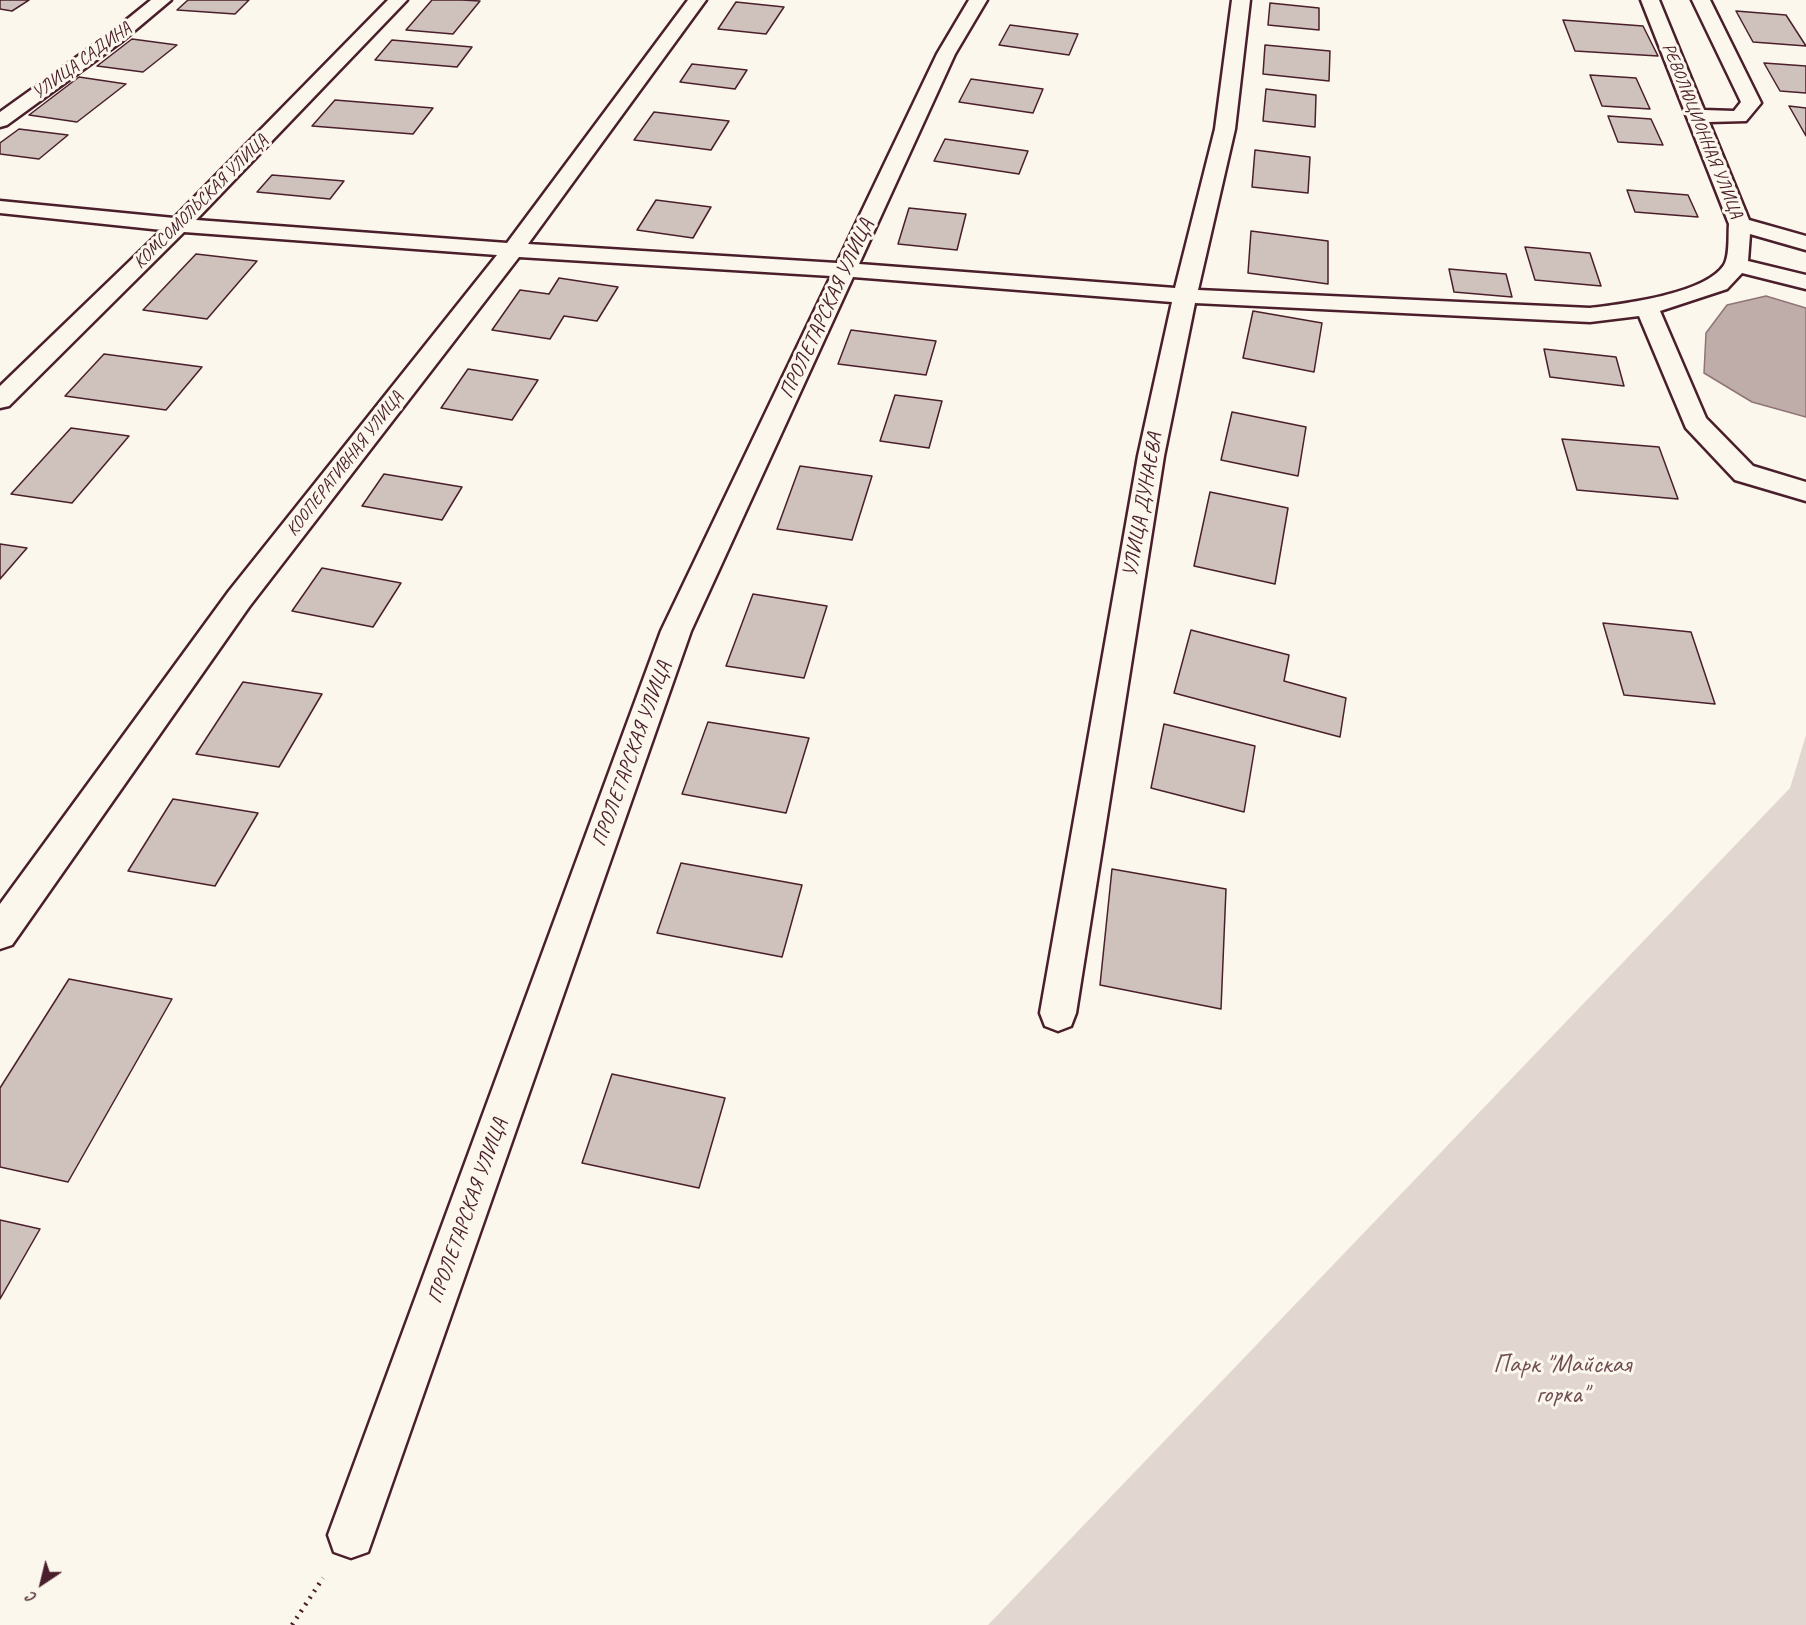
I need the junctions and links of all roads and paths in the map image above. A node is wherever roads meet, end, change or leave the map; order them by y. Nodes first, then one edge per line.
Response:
1 (162, 0) edge
2 (398, 0) edge
3 (697, 0) edge
4 (978, 0) edge
5 (1241, 0) edge
6 (1650, 0) edge
7 (1701, 0) edge
8 (1696, 116) junction
9 (0, 121) edge
10 (0, 207) edge
11 (1740, 224) junction
12 (179, 225) junction
13 (1806, 243) edge
14 (513, 250) junction
15 (1737, 266) junction
16 (846, 270) junction
17 (1806, 282) edge
18 (1185, 296) junction
19 (1647, 308) junction
20 (0, 400) edge
21 (1806, 492) edge
22 (0, 933) edge
23 (1058, 1013) dead end
24 (351, 1535) dead end

1 - 9 street, УЛИЦА САДИНА
2 - 12 street, КОМСОМОЛЬСКАЯ УЛИЦА
3 - 14 street, КООПЕРАТИВНАЯ УЛИЦА
4 - 16 street, ПРОЛЕТАРСКАЯ УЛИЦА
5 - 18 street, УЛИЦА ДУНАЕВА
6 - 8 street, РЕВОЛЮЦИОННАЯ УЛИЦА
7 - 8 street
8 - 11 street, РЕВОЛЮЦИОННАЯ УЛИЦА
10 - 12 street
11 - 13 street
11 - 15 street, РЕВОЛЮЦИОННАЯ УЛИЦА
12 - 14 street
12 - 20 street, КОМСОМОЛЬСКАЯ УЛИЦА
14 - 16 street
14 - 22 street, КООПЕРАТИВНАЯ УЛИЦА
15 - 17 street
15 - 19 street
16 - 18 street
16 - 24 street, ПРОЛЕТАРСКАЯ УЛИЦА
18 - 19 street
18 - 23 street, УЛИЦА ДУНАЕВА
19 - 21 street

